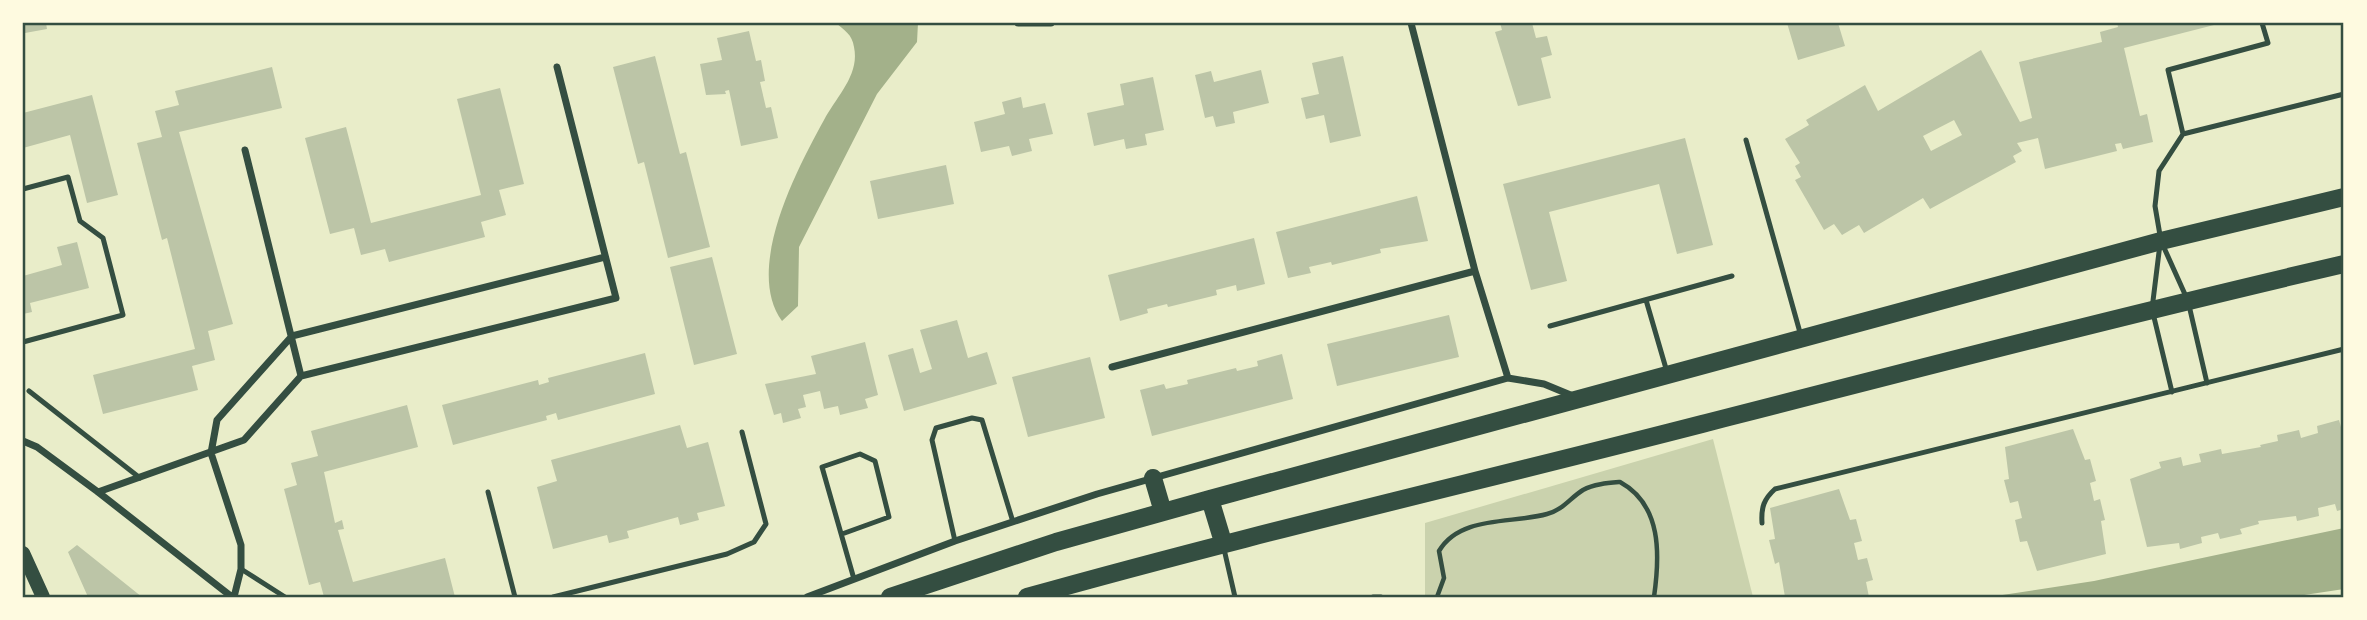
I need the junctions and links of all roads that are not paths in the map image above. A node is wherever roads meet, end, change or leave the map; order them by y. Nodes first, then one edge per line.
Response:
1 (1017, 23) edge
2 (1051, 23) edge
3 (1412, 23) edge
4 (2262, 23) edge
5 (557, 66) dead end
6 (2344, 94) edge
7 (2183, 134) junction
8 (1746, 141) dead end
9 (245, 150) dead end
10 (23, 189) edge
11 (2344, 197) edge
12 (2161, 241) junction
13 (606, 257) junction
14 (2344, 264) edge
15 (1475, 271) junction
16 (1732, 276) dead end
17 (1646, 300) junction
18 (2188, 301) junction
19 (2152, 309) junction
20 (1550, 326) dead end
21 (292, 336) junction
22 (1802, 339) junction
23 (23, 342) edge
24 (2344, 349) edge
25 (1112, 368) dead end
26 (1668, 375) junction
27 (301, 376) junction
28 (1508, 378) junction
29 (2207, 383) junction
30 (29, 391) dead end
31 (2172, 392) junction
32 (1580, 399) junction
33 (742, 432) dead end
34 (23, 441) edge
35 (211, 453) junction
36 (140, 478) junction
37 (1153, 478) junction
38 (98, 492) junction
39 (488, 492) dead end
40 (1210, 499) junction
41 (1163, 512) junction
42 (1013, 522) junction
43 (1762, 523) dead end
44 (842, 534) junction
45 (955, 541) junction
46 (1223, 542) junction
47 (23, 553) edge
48 (241, 569) junction
49 (854, 579) junction
50 (43, 597) edge
51 (233, 597) edge
52 (285, 597) edge
53 (515, 597) edge
54 (553, 597) edge
55 (807, 597) edge
56 (890, 597) edge
57 (1027, 597) edge
58 (1235, 597) edge
59 (1373, 597) edge
60 (1381, 597) edge

1 - 2 street
3 - 15 street
4 - 7 lane
5 - 13 street
6 - 7 lane
7 - 12 lane
8 - 22 lane
9 - 21 street
10 - 23 lane
11 - 12 main road
12 - 18 lane
12 - 19 lane
12 - 22 main road
13 - 21 street
13 - 27 street
14 - 18 main road
15 - 25 street
15 - 28 street
16 - 17 lane
17 - 20 lane
17 - 26 lane
18 - 19 main road
18 - 29 lane
19 - 31 lane
19 - 46 main road
21 - 27 street
21 - 35 street
22 - 26 main road
24 - 29 lane
26 - 32 main road
27 - 35 street
28 - 32 street
28 - 37 street
29 - 31 lane
30 - 36 lane
31 - 43 lane
32 - 40 main road
33 - 54 lane
34 - 38 street
35 - 36 street
35 - 48 street
36 - 38 street
37 - 41 main road
37 - 42 street
38 - 51 street
39 - 53 lane
40 - 41 main road
40 - 46 main road
41 - 56 main road
42 - 45 street
42 - 45 lane
44 - 44 lane
44 - 49 lane
45 - 49 street
46 - 57 main road
46 - 58 lane
47 - 50 main road
48 - 51 street
48 - 52 lane
49 - 55 street
59 - 60 lane

